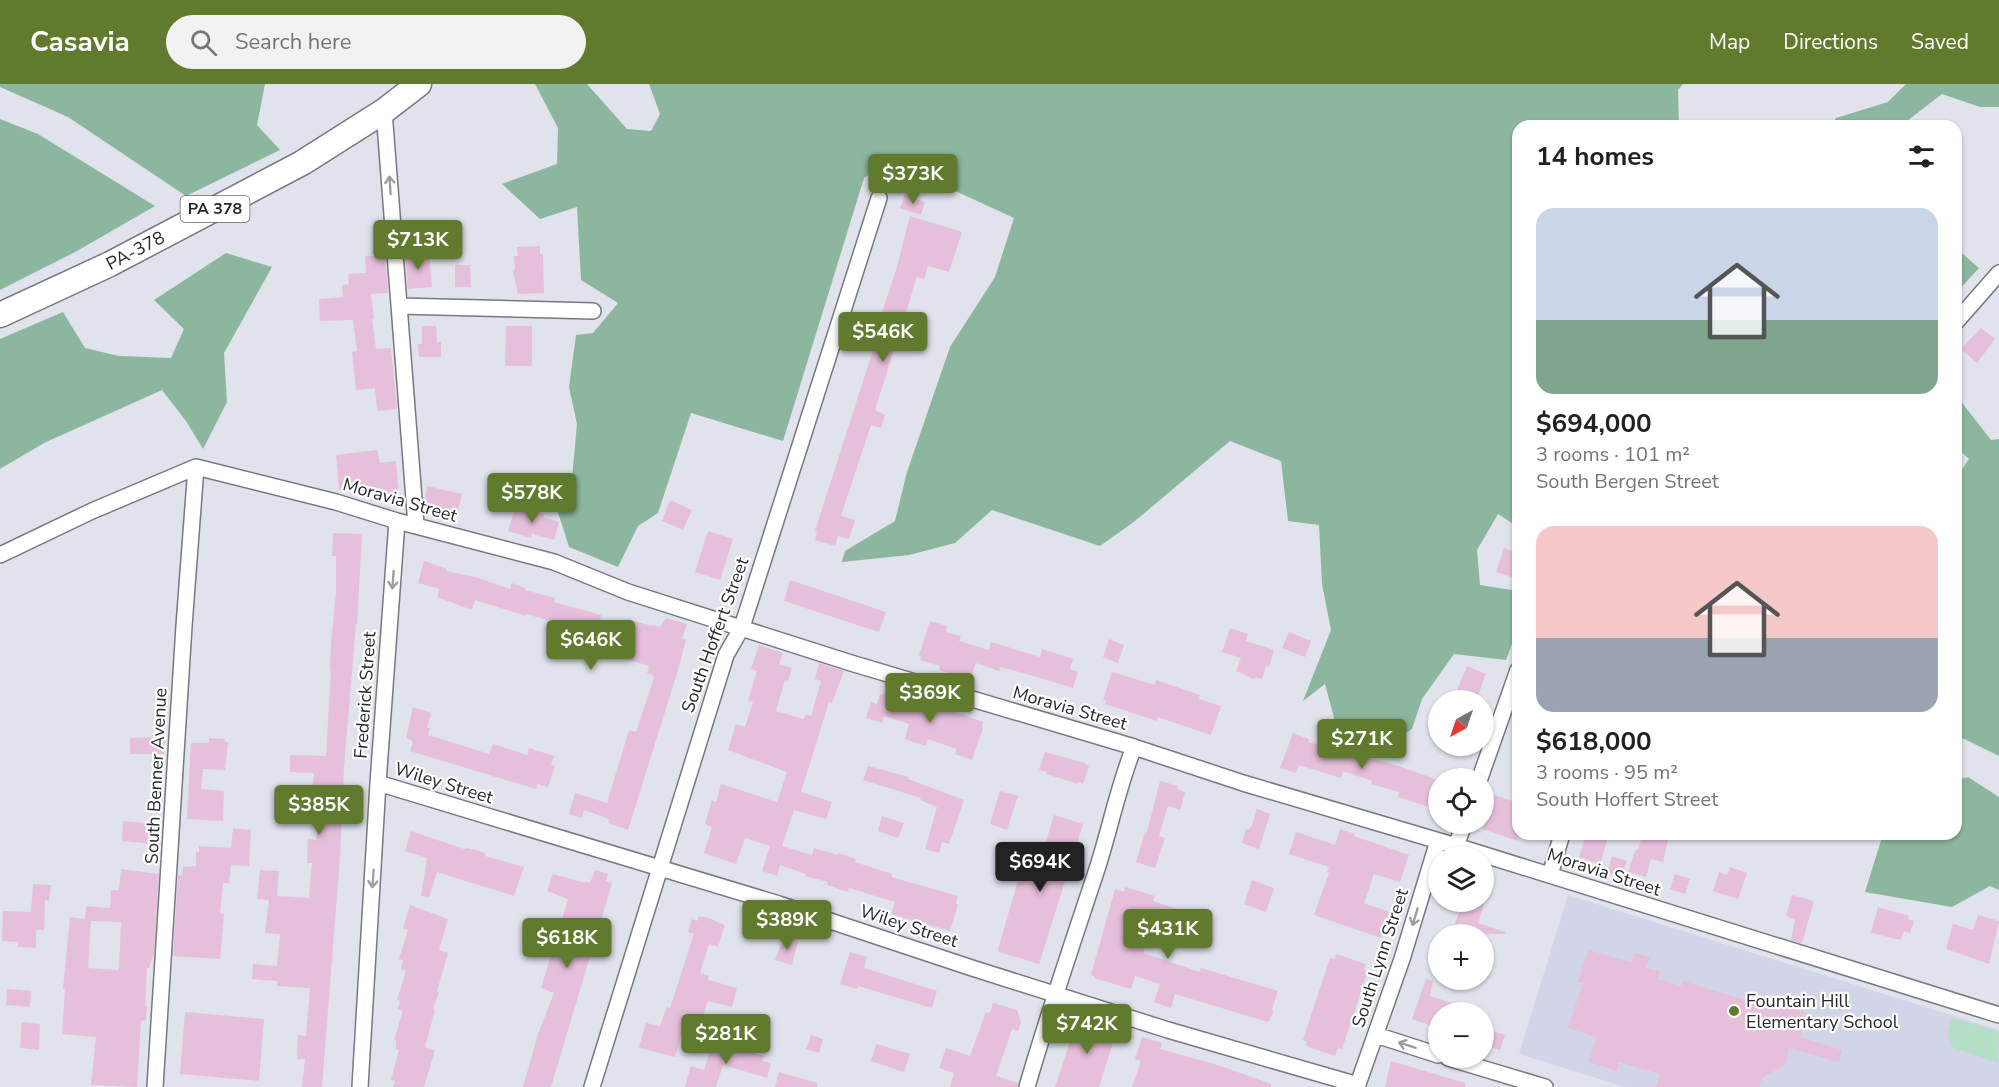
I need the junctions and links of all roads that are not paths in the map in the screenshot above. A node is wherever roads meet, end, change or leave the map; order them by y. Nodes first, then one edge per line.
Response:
1 (419, 84) edge
2 (384, 111) junction
3 (879, 198) dead end
4 (1999, 273) edge
5 (399, 306) junction
6 (593, 311) dead end
7 (0, 315) edge
8 (1962, 315) edge
9 (196, 467) junction
10 (397, 521) junction
11 (416, 525) junction
12 (0, 555) edge
13 (742, 627) junction
14 (1512, 687) edge
15 (1134, 747) junction
16 (1484, 768) edge
17 (378, 783) junction
18 (1460, 834) edge
19 (1560, 840) edge
20 (1438, 841) junction
21 (1456, 846) joint
22 (1494, 858) edge
23 (659, 867) junction
24 (1550, 875) junction
25 (1055, 994) junction
26 (1999, 1015) edge
27 (1376, 1035) junction
28 (1428, 1051) edge
29 (1481, 1068) edge
30 (1358, 1086) edge
31 (155, 1087) edge
32 (360, 1087) edge
33 (592, 1087) edge
34 (1027, 1087) edge
35 (1545, 1087) edge

1 - 2 main road, PA-378 / PA 378
5 -> 2 street
2 - 7 main road, PA-378 / PA 378
3 - 13 street, South Hoffert Street
4 - 8 street
5 - 6 street
5 - 11 street
9 - 10 street, Moravia Street
9 - 12 street
9 - 31 street, South Benner Avenue
10 - 11 street, Moravia Street
10 -> 17 street, Frederick Street
11 - 13 street, Moravia Street
13 - 15 street, Moravia Street
13 - 23 street, South Hoffert Street
14 - 16 street
15 - 20 street, Moravia Street
15 - 25 street
17 - 23 street, Wiley Street
17 -> 32 street, Frederick Street
18 - 21 street
19 - 24 street
20 - 21 street, Moravia Street
20 -> 27 street, South Lynn Street
22 - 24 street, Moravia Street
23 - 25 street, Wiley Street
23 - 33 street, South Hoffert Street
24 - 26 street, Moravia Street
25 - 30 street, Wiley Street
25 - 34 street
28 -> 27 street
27 - 30 street, South Lynn Street
29 - 35 street

